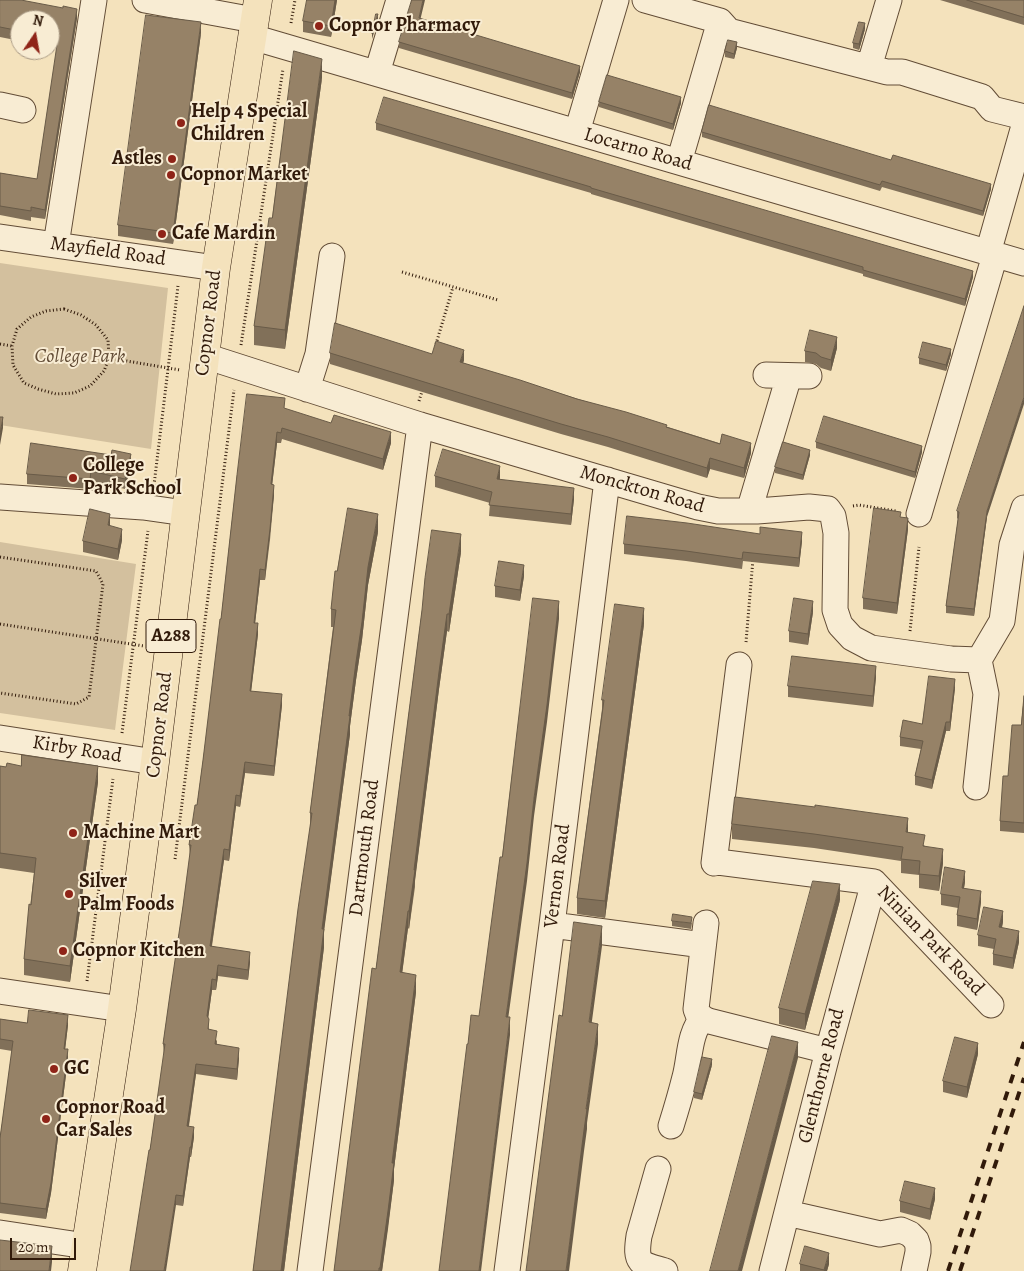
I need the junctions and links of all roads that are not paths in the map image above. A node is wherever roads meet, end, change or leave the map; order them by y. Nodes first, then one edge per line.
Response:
1 (94, 0) edge
2 (145, 0) edge
3 (399, 0) edge
4 (616, 0) edge
5 (645, 0) edge
6 (889, 0) edge
7 (255, 19) edge
8 (720, 21) junction
9 (869, 67) junction
10 (377, 73) junction
11 (1024, 117) edge
12 (1024, 126) edge
13 (577, 132) junction
14 (679, 162) junction
15 (0, 236) edge
16 (56, 245) junction
17 (992, 254) junction
18 (332, 256) dead end
19 (1024, 263) edge
20 (216, 268) junction
21 (204, 365) junction
22 (788, 376) dead end
23 (307, 389) junction
24 (416, 424) junction
25 (606, 480) junction
26 (0, 497) edge
27 (1024, 508) edge
28 (749, 511) junction
29 (185, 512) junction
30 (918, 514) road end
31 (979, 660) junction
32 (739, 665) dead end
33 (0, 738) edge
34 (155, 762) junction
35 (976, 787) dead end
36 (874, 882) junction
37 (552, 925) junction
38 (0, 991) edge
39 (991, 1005) dead end
40 (122, 1009) junction
41 (703, 1018) junction
42 (828, 1051) junction
43 (671, 1126) dead end
44 (658, 1169) dead end
45 (787, 1213) junction
46 (0, 1233) edge
47 (84, 1258) edge
48 (310, 1271) edge
49 (506, 1271) edge
50 (664, 1271) edge
51 (772, 1271) edge
52 (914, 1271) edge

1 - 16 street
2 - 7 street, Locarno Road
3 - 10 street
4 - 13 street
5 - 8 street
6 - 9 street
7 - 10 street, Locarno Road
7 - 20 main road, Copnor Road / A288
8 - 9 street
8 - 14 street
9 - 11 street
10 - 13 street, Locarno Road
12 - 17 street
13 - 14 street, Locarno Road
14 - 17 street, Locarno Road
15 - 16 street, Mayfield Road
16 - 20 street, Mayfield Road
17 - 19 street, Locarno Road
17 - 30 street
18 - 23 street
20 - 21 main road, Copnor Road / A288
21 - 23 street, Monckton Road
21 - 29 main road, Copnor Road / A288
22 - 28 street
23 - 24 street, Monckton Road
24 - 25 street, Monckton Road
24 - 48 street, Dartmouth Road
25 - 28 street, Monckton Road
25 - 37 street, Vernon Road
26 - 29 street
27 - 31 street
28 - 31 street, Monckton Road
29 - 34 main road, Copnor Road / A288
31 - 35 street
32 - 36 street, Ninian Park Road
33 - 34 street, Kirby Road
34 - 40 main road, Copnor Road / A288
36 - 39 street, Ninian Park Road
36 - 42 street, Glenthorne Road
37 - 41 street
37 - 49 street, Vernon Road
38 - 40 street
40 - 47 main road, Copnor Road / A288
41 - 42 street
41 - 43 street
42 - 45 street, Glenthorne Road
44 - 50 street
45 - 51 street, Glenthorne Road
45 - 52 street
46 - 47 street

